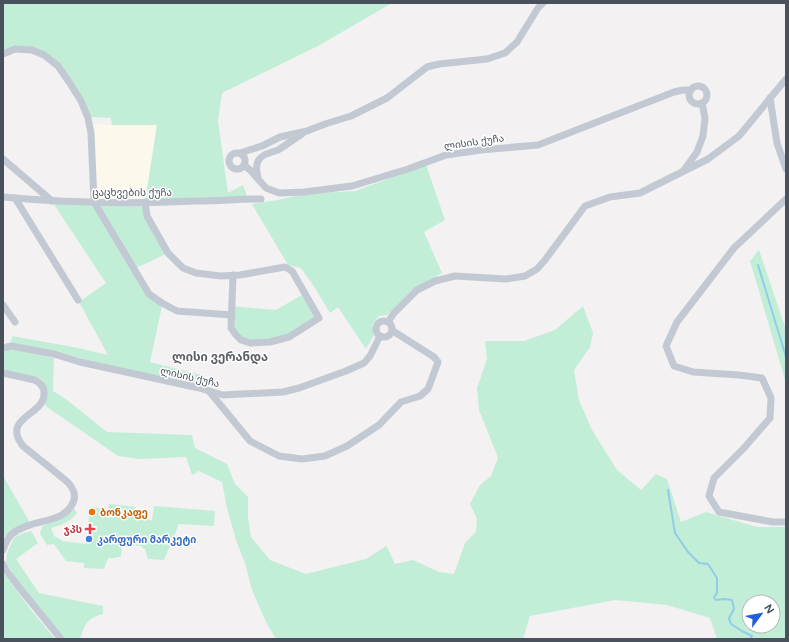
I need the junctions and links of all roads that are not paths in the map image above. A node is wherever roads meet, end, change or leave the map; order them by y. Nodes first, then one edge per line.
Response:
1 (543, 3) edge
2 (3, 54) edge
3 (786, 79) edge
4 (691, 90) junction
5 (770, 98) junction
6 (702, 103) junction
7 (307, 131) junction
8 (240, 153) junction
9 (3, 159) edge
10 (244, 165) junction
11 (786, 169) edge
12 (682, 172) junction
13 (258, 179) junction
14 (3, 197) edge
15 (15, 198) junction
16 (261, 199) dead end
17 (786, 199) edge
18 (52, 201) junction
19 (94, 202) junction
20 (145, 202) junction
21 (233, 275) junction
22 (78, 300) dead end
23 (3, 305) edge
24 (232, 315) junction
25 (15, 322) dead end
26 (388, 322) junction
27 (392, 331) junction
28 (380, 336) junction
29 (3, 348) edge
30 (3, 373) edge
31 (209, 391) junction
32 (786, 522) edge
33 (3, 550) edge
34 (3, 564) edge
35 (61, 639) edge

1 - 7 street
2 - 19 street
3 - 5 street
4 - 6 street
4 - 6 street
4 - 13 street, ლისის ქუჩა
5 - 11 street
5 - 12 street
6 - 12 street
7 - 8 street
7 - 13 street
8 - 10 street
8 - 10 street
9 - 18 street
10 - 13 street, ლისის ქუჩა
12 - 26 street
14 - 15 street, ცაცხვების ქუჩა
15 - 18 street, ცაცხვების ქუჩა
15 - 22 street
16 - 20 street, ცაცხვების ქუჩა
17 - 32 street
18 - 19 street, ცაცხვების ქუჩა
19 - 20 street, ცაცხვების ქუჩა
19 - 24 street
20 - 21 street
21 - 24 street
21 - 24 street
23 - 25 street
26 - 27 street
26 - 28 street
27 - 28 street
27 - 31 street
28 - 31 street, ლისის ქუჩა
29 - 31 street, ლისის ქუჩა
30 - 33 street
34 - 35 street

